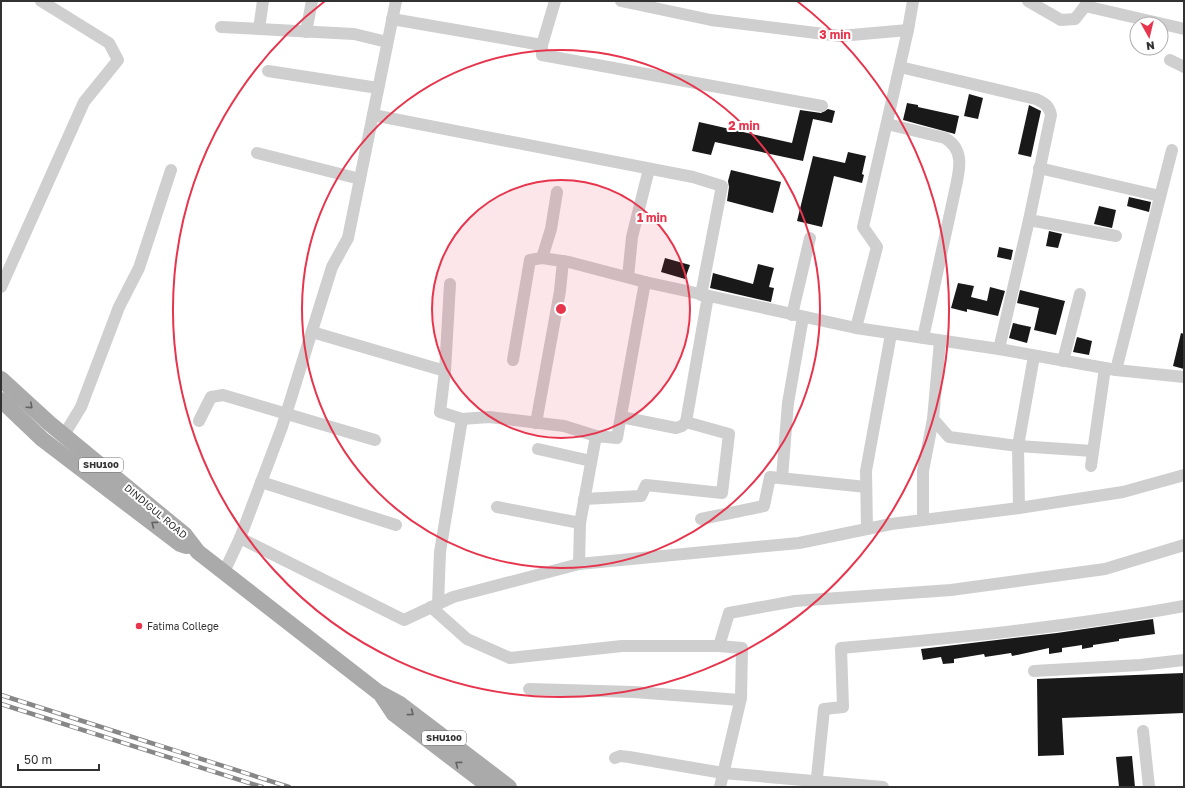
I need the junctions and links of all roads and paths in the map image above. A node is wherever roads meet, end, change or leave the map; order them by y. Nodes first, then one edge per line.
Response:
1 (41, 1) edge
2 (263, 1) edge
3 (312, 1) edge
4 (396, 1) edge
5 (555, 1) edge
6 (621, 1) edge
7 (913, 1) edge
8 (1028, 1) edge
9 (1087, 3) edge
10 (392, 20) junction
11 (221, 27) dead end
12 (259, 29) junction
13 (908, 30) junction
14 (1184, 30) edge
15 (306, 32) junction
16 (388, 42) junction
17 (542, 45) junction
18 (1170, 60) dead end
19 (900, 67) junction
20 (1184, 67) edge
21 (268, 71) dead end
22 (378, 88) junction
23 (822, 106) dead end
24 (373, 115) junction
25 (887, 124) junction
26 (1172, 150) dead end
27 (257, 153) dead end
28 (1039, 168) junction
29 (649, 169) junction
30 (171, 170) dead end
31 (360, 179) junction
32 (558, 192) dead end
33 (1160, 196) junction
34 (1029, 220) junction
35 (1116, 236) dead end
36 (810, 238) dead end
37 (542, 258) junction
38 (563, 261) junction
39 (628, 277) junction
40 (645, 282) junction
41 (450, 284) dead end
42 (1, 288) edge
43 (1080, 294) dead end
44 (705, 295) junction
45 (798, 316) junction
46 (856, 328) junction
47 (312, 332) junction
48 (891, 334) junction
49 (922, 338) junction
50 (940, 341) junction
51 (999, 349) junction
52 (1034, 356) junction
53 (513, 360) dead end
54 (1063, 361) junction
55 (1110, 369) junction
56 (445, 371) junction
57 (1184, 377) edge
58 (1, 379) edge
59 (1, 400) edge
60 (286, 413) junction
61 (621, 417) junction
62 (462, 419) junction
63 (933, 420) junction
64 (199, 421) dead end
65 (686, 422) junction
66 (536, 423) junction
67 (64, 435) junction
68 (596, 436) junction
69 (375, 440) dead end
70 (1018, 446) junction
71 (538, 449) dead end
72 (1093, 451) junction
73 (591, 461) junction
74 (1091, 466) dead end
75 (1184, 475) edge
76 (782, 478) junction
77 (261, 482) junction
78 (866, 486) junction
79 (584, 499) junction
80 (497, 507) dead end
81 (1019, 508) junction
82 (701, 519) dead end
83 (923, 520) junction
84 (580, 523) junction
85 (396, 525) dead end
86 (867, 529) junction
87 (240, 538) junction
88 (1184, 545) edge
89 (198, 552) junction
90 (579, 564) junction
91 (224, 572) junction
92 (434, 606) junction
93 (1184, 606) edge
94 (719, 646) junction
95 (1184, 660) edge
96 (1034, 672) dead end
97 (529, 689) dead end
98 (378, 692) junction
99 (740, 700) junction
100 (1143, 731) dead end
101 (615, 758) dead end
102 (723, 773) junction
103 (816, 784) edge
104 (490, 787) edge
105 (509, 787) edge
106 (720, 787) edge
107 (883, 787) edge
108 (1149, 787) edge

1 - 42 street
2 - 12 street
3 - 15 street
4 - 10 street
5 - 17 street
6 - 13 street
7 - 13 street
8 - 9 street
9 - 14 street
10 - 16 street
10 - 17 street
11 - 12 street
12 - 15 street
13 - 19 street
15 - 16 street
16 - 22 street
17 - 23 street
18 - 20 street
19 - 25 street
19 - 28 street
21 - 22 street
22 - 24 street
24 - 29 street
24 - 31 street
25 - 46 street
25 - 49 street
26 - 33 street
27 - 31 street
28 - 33 street
28 - 34 street
29 - 39 street
29 - 44 street
30 - 67 street
31 - 47 street
32 - 37 street
33 - 55 street
34 - 35 street
34 - 51 street
36 - 45 street
37 - 38 street
37 - 53 street
38 - 39 street
38 - 66 street
39 - 40 street
40 - 44 street
40 - 61 street
41 - 56 street
43 - 54 street
44 - 45 street
44 - 65 street
45 - 46 street
45 - 76 street
46 - 48 street
47 - 56 street
47 - 60 street
48 - 49 street
48 - 78 street
49 - 50 street
50 - 51 street
50 - 63 street
51 - 52 street
52 - 54 street
52 - 70 street
54 - 55 street
55 - 57 street
55 - 72 street
56 - 62 street
58 -> 67 main road, DINDIGUL ROAD / SHU100
89 -> 59 main road, DINDIGUL ROAD / SHU100
60 - 64 street
60 - 69 street
60 - 77 street
61 - 65 street
61 - 68 street
62 - 66 street
62 - 92 street
63 - 70 street
63 - 83 street
65 - 79 street
66 - 68 street
67 - 89 main road, DINDIGUL ROAD / SHU100
68 - 73 street
70 - 72 street
70 - 81 street
71 - 73 street
72 - 74 street
73 - 79 street
75 - 81 street
76 - 78 street
76 - 82 street
77 - 85 street
77 - 87 street
78 - 86 street
79 - 84 street
80 - 84 street
81 - 83 street
83 - 86 street
84 - 90 street
86 - 90 street
87 - 91 street
87 - 92 street
88 - 94 street
89 - 91 main road, DINDIGUL ROAD / SHU100
90 - 92 street
91 - 98 main road, DINDIGUL ROAD / SHU100
92 - 94 street
93 - 103 street
94 - 99 street
95 - 96 street
97 - 99 street
104 -> 98 main road, DINDIGUL ROAD / SHU100
98 -> 105 main road, DINDIGUL ROAD / SHU100
99 - 102 street
100 - 108 street
101 - 102 street
102 - 103 street
102 - 106 street
103 - 107 street

